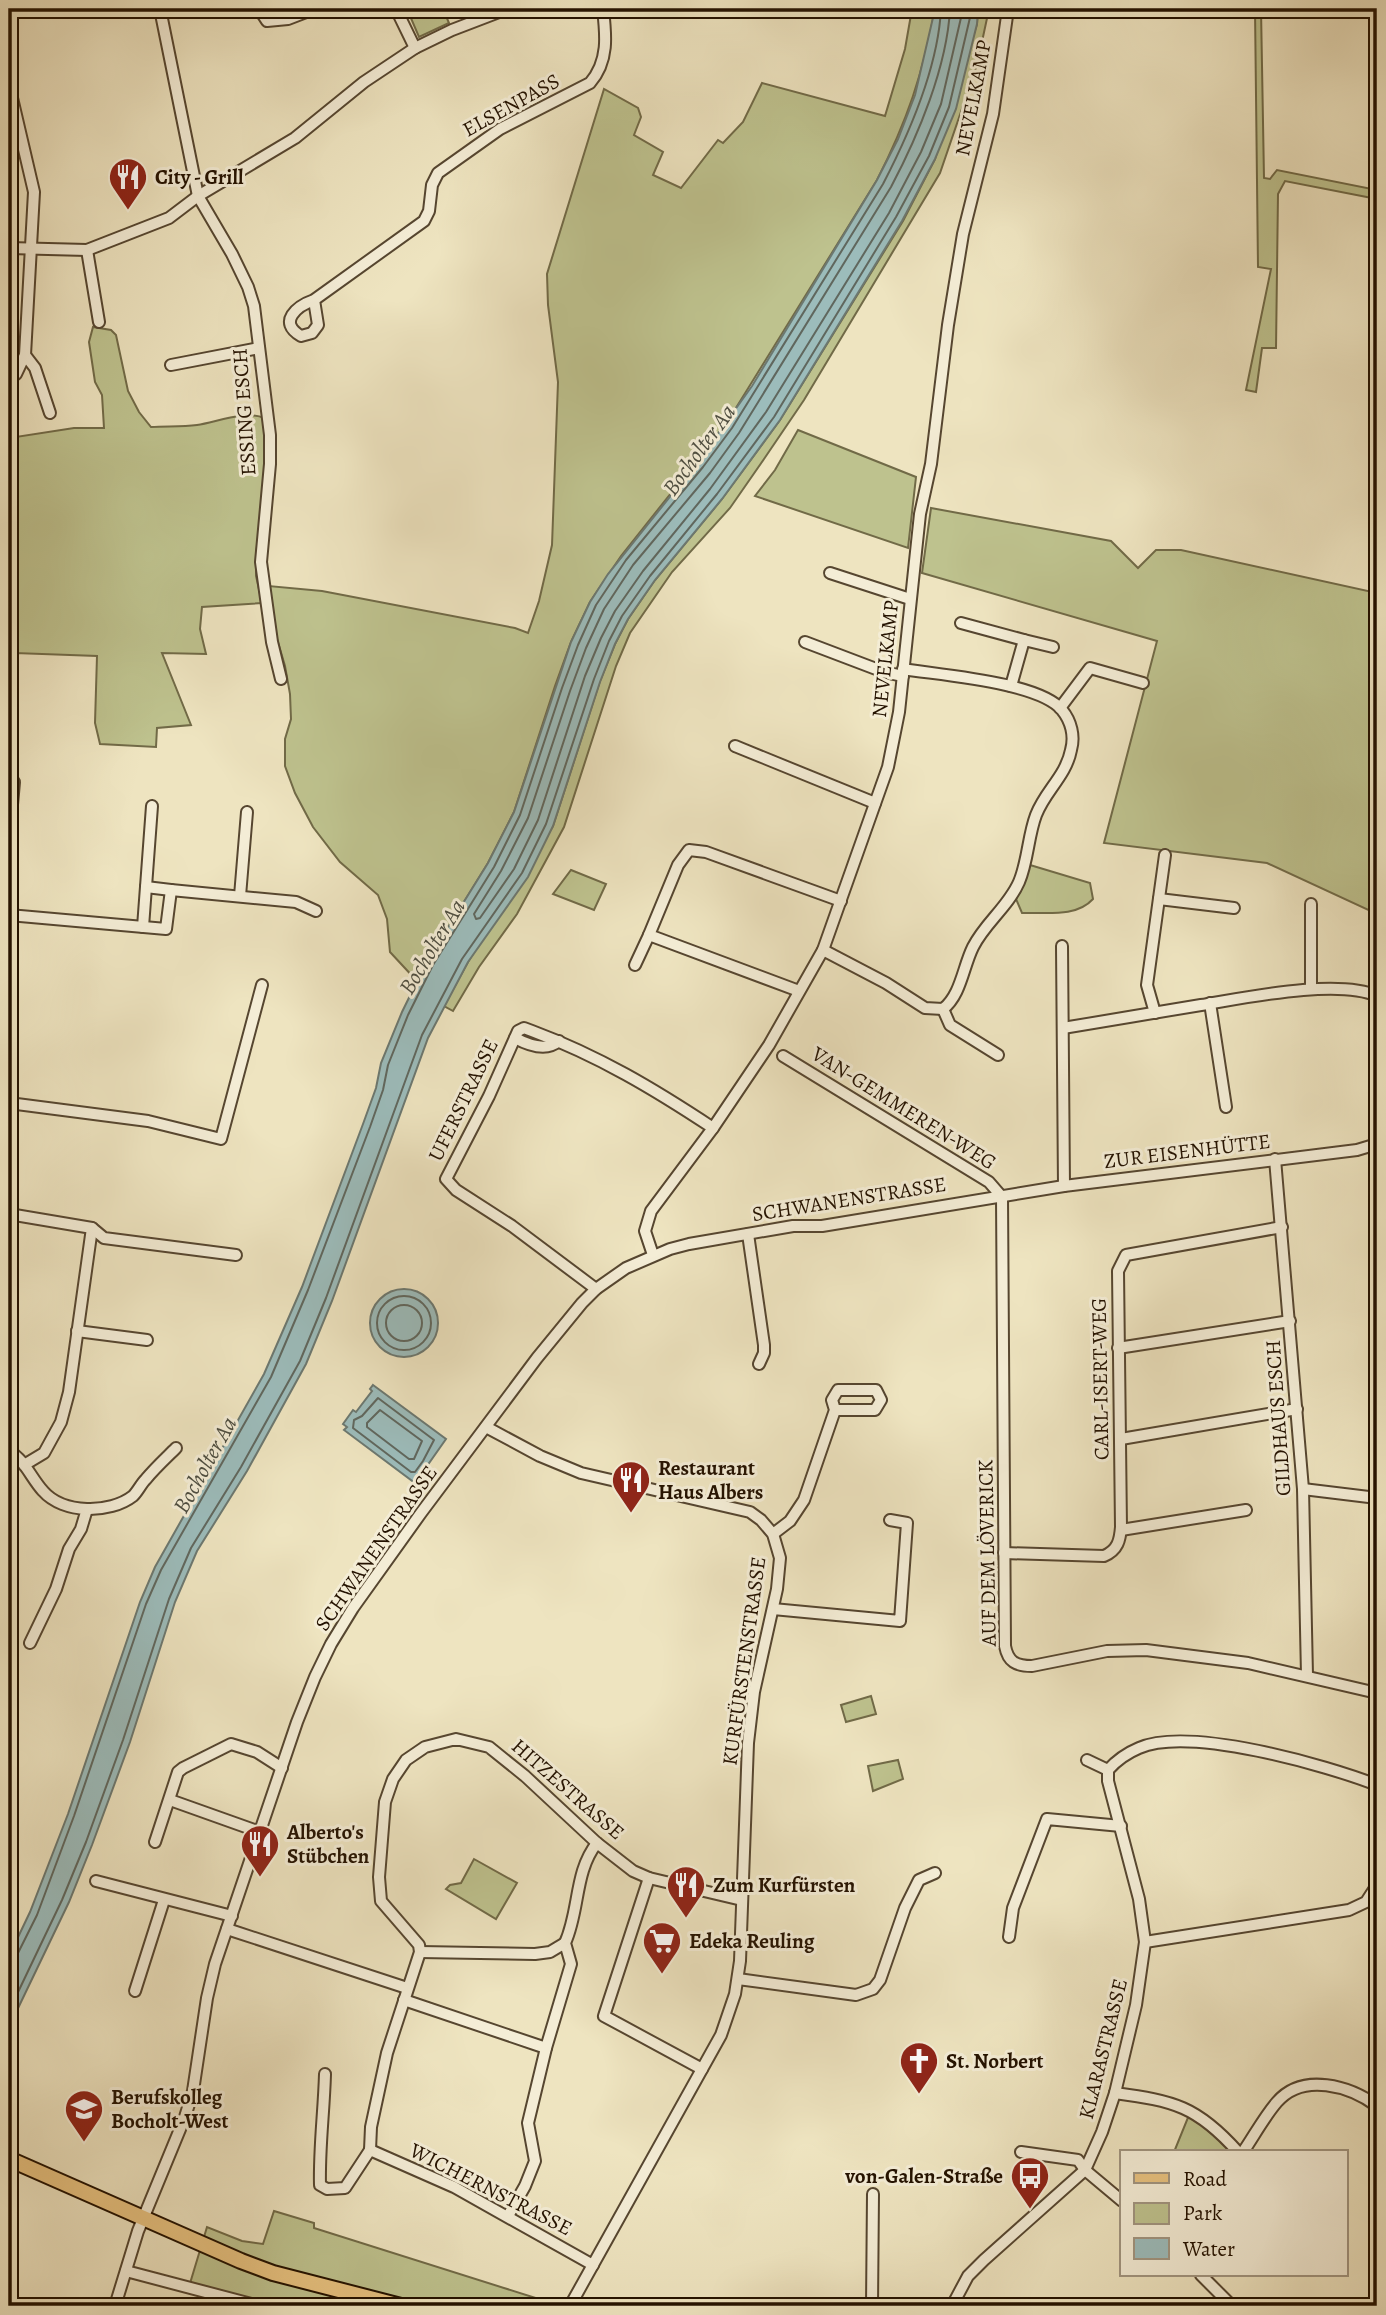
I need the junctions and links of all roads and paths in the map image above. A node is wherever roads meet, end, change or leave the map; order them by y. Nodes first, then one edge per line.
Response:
1 (160, 9) edge
2 (259, 9) edge
3 (314, 9) edge
4 (396, 9) edge
5 (514, 9) edge
6 (603, 9) edge
7 (1007, 9) edge
8 (415, 48) junction
9 (9, 85) edge
10 (198, 196) junction
11 (9, 248) edge
12 (31, 248) junction
13 (87, 250) junction
14 (314, 300) dead end
15 (99, 322) dead end
16 (259, 348) junction
17 (25, 355) junction
18 (171, 365) dead end
19 (9, 379) edge
20 (50, 413) dead end
21 (830, 573) dead end
22 (910, 599) junction
23 (961, 623) dead end
24 (1024, 640) junction
25 (805, 642) dead end
26 (1053, 647) dead end
27 (903, 673) junction
28 (281, 679) dead end
29 (1143, 683) dead end
30 (1012, 686) junction
31 (1060, 708) junction
32 (736, 746) dead end
33 (13, 782) dead end
34 (875, 803) junction
35 (152, 806) dead end
36 (247, 812) dead end
37 (9, 827) edge
38 (9, 839) edge
39 (1165, 855) dead end
40 (146, 887) junction
41 (171, 890) junction
42 (240, 897) junction
43 (1159, 899) junction
44 (841, 901) junction
45 (1311, 904) dead end
46 (1234, 908) dead end
47 (316, 911) dead end
48 (9, 915) edge
49 (143, 927) junction
50 (649, 935) junction
51 (1062, 946) dead end
52 (823, 950) junction
53 (635, 965) dead end
54 (262, 985) dead end
55 (1311, 989) junction
56 (799, 990) junction
57 (1377, 996) edge
58 (1210, 1003) junction
59 (943, 1009) junction
60 (1155, 1013) junction
61 (1063, 1028) junction
62 (998, 1055) dead end
63 (783, 1056) dead end
64 (9, 1103) edge
65 (1226, 1107) dead end
66 (713, 1128) junction
67 (1377, 1144) edge
68 (1275, 1159) junction
69 (1065, 1186) junction
70 (1002, 1197) junction
71 (9, 1214) edge
72 (1282, 1227) junction
73 (92, 1228) junction
74 (748, 1234) junction
75 (236, 1255) dead end
76 (653, 1255) junction
77 (596, 1289) junction
78 (1290, 1321) junction
79 (78, 1331) junction
80 (147, 1339) dead end
81 (1118, 1348) junction
82 (759, 1364) dead end
83 (1297, 1409) junction
84 (835, 1410) dead end
85 (486, 1427) junction
86 (1121, 1439) junction
87 (176, 1448) dead end
88 (9, 1451) edge
89 (24, 1465) junction
90 (1303, 1489) junction
91 (1377, 1498) edge
92 (87, 1509) junction
93 (1246, 1510) dead end
94 (890, 1520) dead end
95 (1121, 1530) junction
96 (773, 1534) junction
97 (1004, 1553) junction
98 (773, 1609) junction
99 (30, 1643) dead end
100 (1307, 1675) junction
101 (1377, 1693) edge
102 (1087, 1760) dead end
103 (282, 1768) junction
104 (1108, 1770) junction
105 (1377, 1785) edge
106 (170, 1800) junction
107 (1121, 1826) junction
108 (260, 1832) junction
109 (155, 1842) dead end
110 (597, 1843) junction
111 (935, 1873) dead end
112 (649, 1878) junction
113 (96, 1881) dead end
114 (1377, 1885) edge
115 (164, 1900) junction
116 (742, 1900) junction
117 (232, 1916) junction
118 (227, 1930) junction
119 (1009, 1937) dead end
120 (1145, 1942) junction
121 (565, 1943) junction
122 (420, 1952) junction
123 (738, 1979) junction
124 (407, 1988) junction
125 (135, 1991) dead end
126 (404, 2000) junction
127 (546, 2049) junction
128 (702, 2069) junction
129 (325, 2074) dead end
130 (1115, 2093) junction
131 (1377, 2105) edge
132 (370, 2150) junction
133 (1238, 2150) edge
134 (1241, 2150) edge
135 (1021, 2152) dead end
136 (9, 2160) edge
137 (1085, 2170) junction
138 (873, 2194) dead end
139 (1120, 2199) edge
140 (508, 2216) junction
141 (143, 2218) junction
142 (593, 2264) junction
143 (126, 2271) junction
144 (1202, 2276) edge
145 (115, 2306) edge
146 (259, 2306) edge
147 (401, 2306) edge
148 (570, 2306) edge
149 (872, 2306) edge
150 (952, 2306) edge
151 (1232, 2306) edge

1 - 10 street, ESSING ESCH
2 - 3 street
4 - 8 street
5 - 8 street
6 - 14 street, ELSENPASS
7 - 22 street, NEVELKAMP
8 - 10 street
9 - 12 street
10 - 13 street
10 - 16 street, ESSING ESCH
11 - 12 street
12 - 13 street
12 - 17 street
13 - 15 street
16 - 18 street
16 - 28 street, ESSING ESCH
17 - 19 street
17 - 20 street
21 - 22 street
22 - 27 street, NEVELKAMP
23 - 24 street
24 - 26 street
24 - 30 street
25 - 27 street
27 - 30 street
27 - 34 street, NEVELKAMP
29 - 31 street
30 - 31 street
31 - 59 street
32 - 34 street
33 - 37 street
34 - 44 street, NEVELKAMP
35 - 40 street
36 - 42 street
37 - 38 street
39 - 43 street
40 - 41 street
40 - 49 street
41 - 42 street
41 - 49 street
42 - 47 street
43 - 46 street
43 - 60 street
44 - 50 street
44 - 52 street, NEVELKAMP
45 - 55 street
48 - 49 street
50 - 53 street
50 - 56 street
51 - 61 street
52 - 56 street, NEVELKAMP
52 - 59 street
54 - 64 street
55 - 57 street
55 - 58 street
56 - 66 street, NEVELKAMP
58 - 60 street
58 - 65 street
59 - 62 street
60 - 61 street
61 - 69 street
63 - 70 street, VAN-GEMMEREN-WEG
66 - 76 street, NEVELKAMP
66 - 77 street, UFERSTRASSE
67 - 68 street, ZUR EISENHÜTTE
68 - 69 street, ZUR EISENHÜTTE
68 - 72 street, GILDHAUS ESCH
69 - 70 street, ZUR EISENHÜTTE
70 - 74 street, SCHWANENSTRASSE
70 - 97 street, AUF DEM LÖVERICK
71 - 73 street
72 - 78 street, GILDHAUS ESCH
72 - 81 street, CARL-ISERT-WEG
73 - 75 street
73 - 79 street
74 - 76 street, SCHWANENSTRASSE
74 - 82 street
76 - 77 street, SCHWANENSTRASSE
77 - 85 street, SCHWANENSTRASSE
78 - 81 street
78 - 83 street, GILDHAUS ESCH
79 - 80 street
79 - 89 street
81 - 86 street, CARL-ISERT-WEG
83 - 86 street
83 - 90 street, GILDHAUS ESCH
84 - 96 street
85 - 96 street, KURFÜRSTENSTRASSE
85 - 103 street, SCHWANENSTRASSE
86 - 95 street, CARL-ISERT-WEG
87 - 92 street
88 - 89 street
89 - 92 street
90 - 91 street
90 - 100 street, GILDHAUS ESCH
92 - 99 street
93 - 95 street
94 - 98 street
95 - 97 street
96 - 98 street, KURFÜRSTENSTRASSE
97 - 100 street, AUF DEM LÖVERICK
98 - 116 street, KURFÜRSTENSTRASSE
100 - 101 street, AUF DEM LÖVERICK
102 - 104 street
103 - 106 street
103 - 108 street, SCHWANENSTRASSE
104 - 105 street
104 - 107 street, KLARASTRASSE
106 - 108 street
106 - 109 street
107 - 119 street
107 - 120 street, KLARASTRASSE
108 - 117 street, SCHWANENSTRASSE
110 - 112 street, HITZESTRASSE
110 - 121 street
110 - 122 street, HITZESTRASSE
111 - 123 street
112 - 116 street, HITZESTRASSE
112 - 128 street
113 - 115 street
114 - 120 street
115 - 117 street
115 - 125 street
116 - 123 street, KURFÜRSTENSTRASSE
117 - 118 street, SCHWANENSTRASSE
118 - 124 street
118 - 141 street, SCHWANENSTRASSE
120 - 130 street, KLARASTRASSE
121 - 122 street
121 - 127 street
122 - 124 street
123 - 128 street, KURFÜRSTENSTRASSE
124 - 126 street
126 - 127 street
126 - 132 street
127 - 140 street
128 - 142 street, KURFÜRSTENSTRASSE
129 - 132 street
130 - 133 street
130 - 137 street, KLARASTRASSE
131 - 134 street
132 - 140 street, WICHERNSTRASSE
135 - 137 street
136 - 141 main road
137 - 139 street
137 - 150 street, KLARASTRASSE
138 - 149 street
140 - 142 street, WICHERNSTRASSE
141 - 143 street, SCHWANENSTRASSE
141 - 147 main road
142 - 148 street, KURFÜRSTENSTRASSE
143 - 145 street, SCHWANENSTRASSE
143 - 146 street
144 - 151 street

